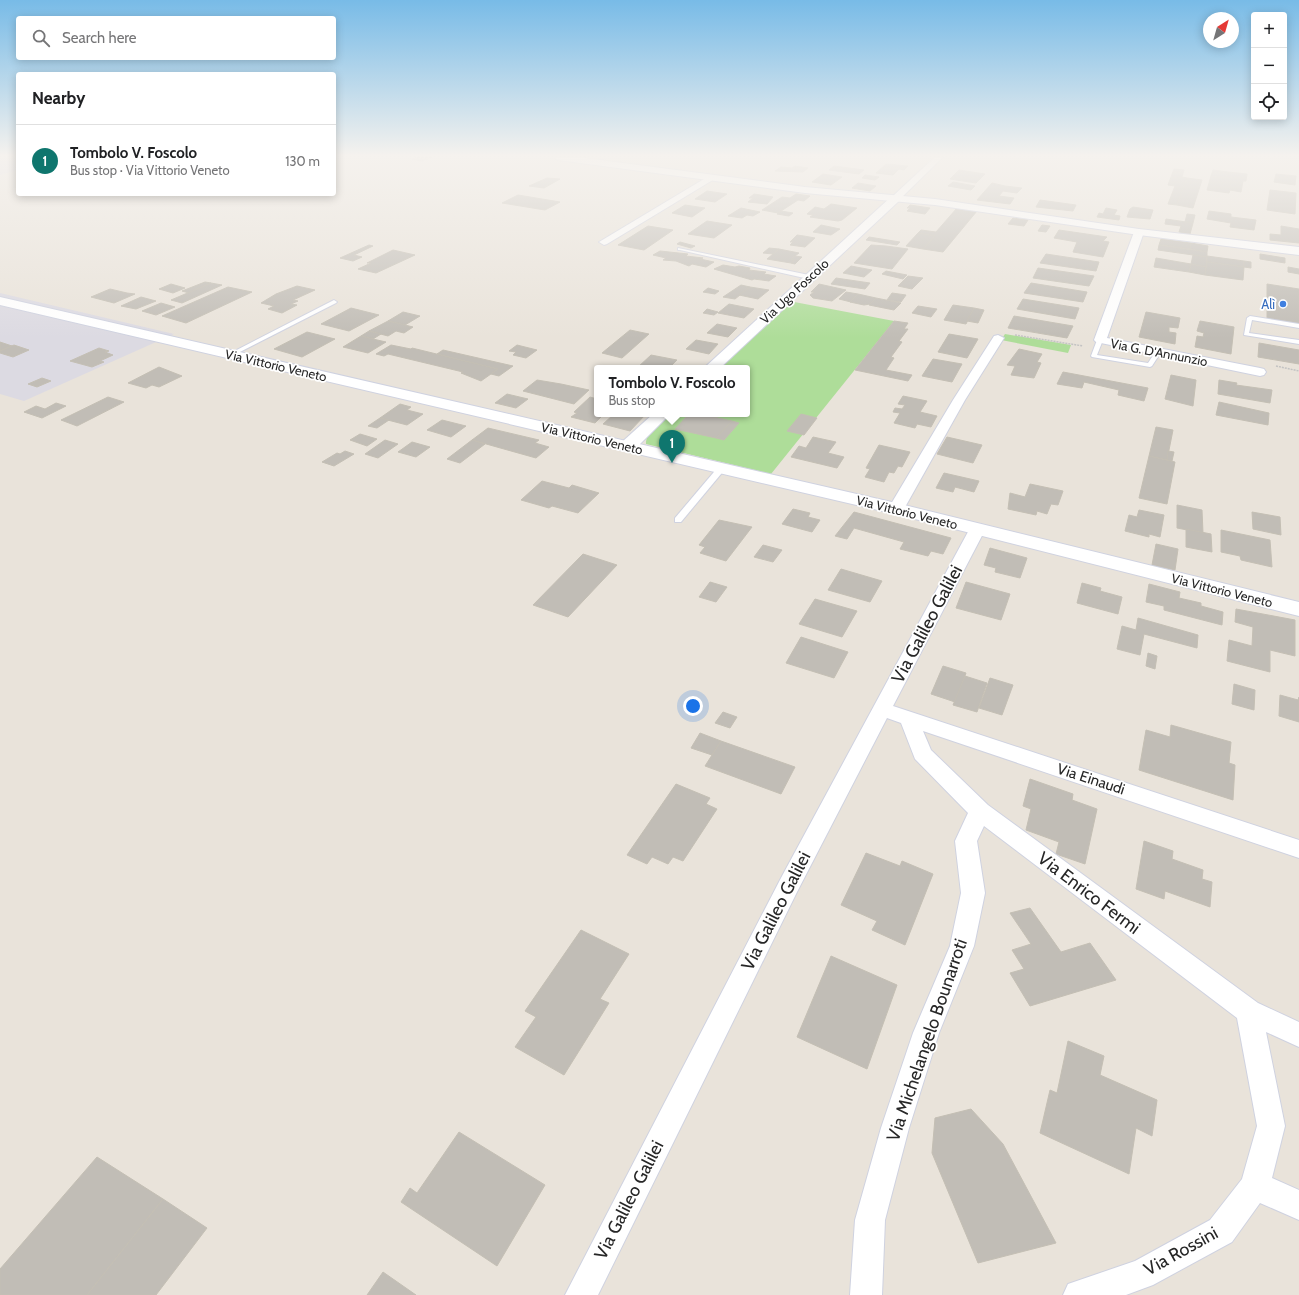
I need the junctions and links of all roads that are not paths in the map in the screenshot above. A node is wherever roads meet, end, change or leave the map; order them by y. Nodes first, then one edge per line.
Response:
1 (645, 217) edge
2 (875, 217) edge
3 (1041, 217) edge
4 (1139, 232) junction
5 (604, 242) dead end
6 (680, 249) dead end
7 (1299, 251) edge
8 (809, 277) junction
9 (0, 301) edge
10 (334, 302) dead end
11 (1299, 326) edge
12 (998, 338) road end
13 (1299, 342) edge
14 (1099, 344) junction
15 (1158, 352) junction
16 (230, 354) junction
17 (714, 365) edge
18 (1260, 372) dead end
19 (659, 417) edge
20 (628, 446) junction
21 (722, 468) junction
22 (896, 509) junction
23 (678, 520) dead end
24 (977, 530) junction
25 (1299, 609) edge
26 (883, 710) junction
27 (909, 720) junction
28 (980, 811) junction
29 (1299, 849) edge
30 (1249, 1011) junction
31 (1299, 1035) edge
32 (1255, 1186) junction
33 (1299, 1205) edge
34 (581, 1295) edge
35 (866, 1295) edge
36 (1079, 1295) edge

1 - 5 street
2 - 8 main road, Via Ugo Foscolo
3 - 4 main road
4 - 7 main road
4 - 14 street, Via G. D'Annunzio
6 - 8 lane
8 - 17 main road, Via Ugo Foscolo
9 - 16 main road, Via Vittorio Veneto
10 - 16 lane
11 - 13 lane
12 - 22 street
14 - 15 street, Via G. D'Annunzio
14 - 15 lane
15 - 18 street, Via G. D'Annunzio
16 - 20 main road, Via Vittorio Veneto
19 - 20 main road
20 - 21 main road, Via Vittorio Veneto
21 - 22 main road, Via Vittorio Veneto
21 - 23 lane
22 - 24 main road, Via Vittorio Veneto
24 - 25 main road, Via Vittorio Veneto
24 - 26 street, Via Galileo Galilei
26 - 27 street, Via Einaudi
26 - 34 street, Via Galileo Galilei
27 - 28 street, Via Enrico Fermi
27 - 29 street, Via Einaudi
28 - 30 street, Via Enrico Fermi
28 - 35 street, Via Michelangelo Bounarroti
30 - 31 street, Via Enrico Fermi
30 - 32 street, Via Rossini
32 - 33 street
32 - 36 street, Via Rossini

